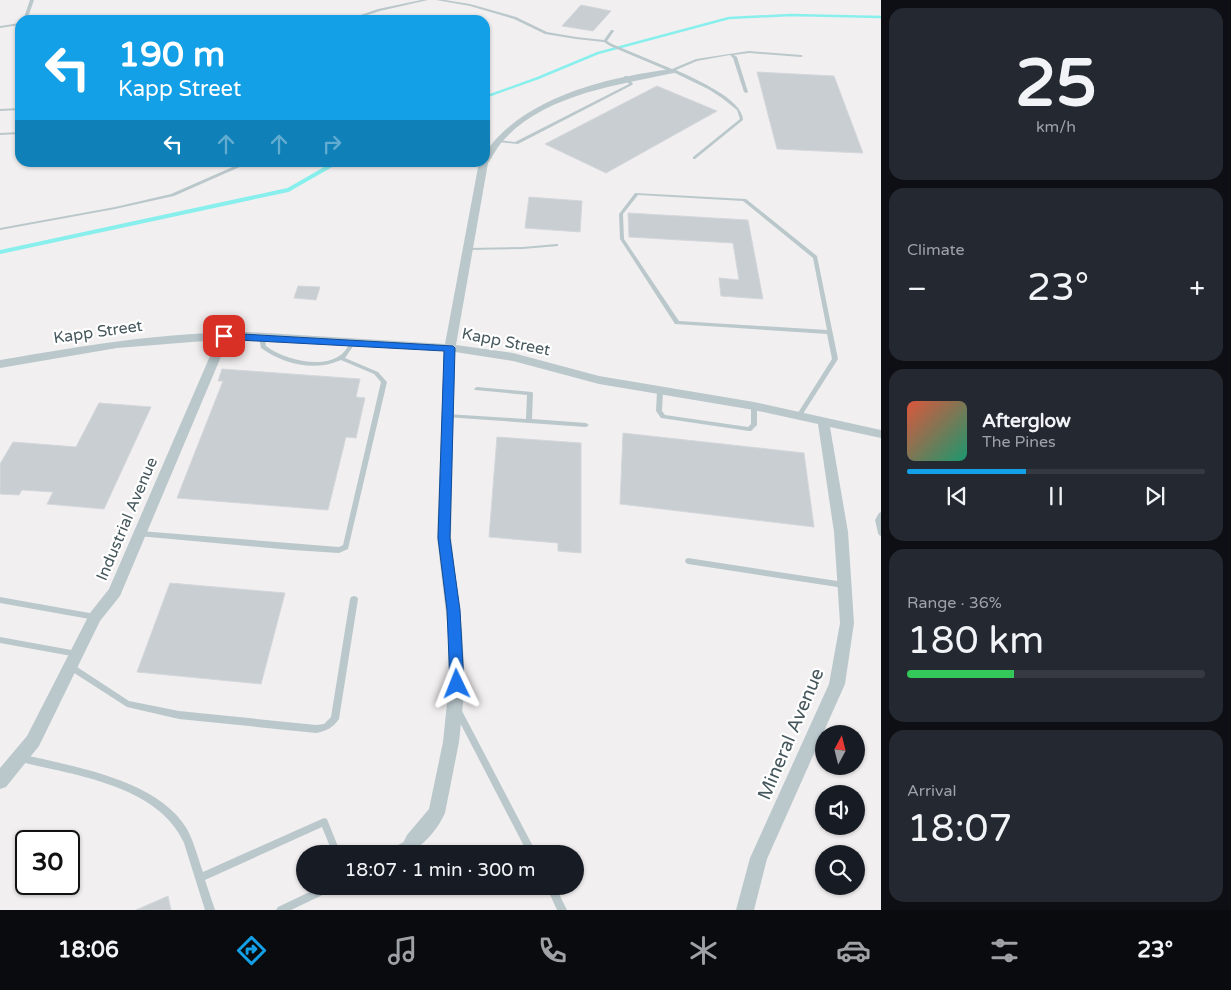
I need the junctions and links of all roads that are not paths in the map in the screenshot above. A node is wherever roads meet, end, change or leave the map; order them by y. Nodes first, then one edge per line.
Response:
1 (32, 0) edge
2 (426, 0) edge
3 (438, 0) edge
4 (27, 15) edge
5 (364, 15) edge
6 (15, 24) edge
7 (0, 26) edge
8 (612, 31) dead end
9 (605, 40) junction
10 (732, 54) junction
11 (801, 56) dead end
12 (671, 71) junction
13 (626, 77) junction
14 (746, 92) dead end
15 (15, 109) edge
16 (0, 110) edge
17 (15, 133) edge
18 (0, 134) edge
19 (498, 141) junction
20 (490, 154) edge
21 (695, 158) dead end
22 (237, 167) edge
23 (484, 167) edge
24 (0, 229) edge
25 (556, 245) dead end
26 (468, 249) junction
27 (829, 332) junction
28 (224, 336) junction
29 (262, 337) junction
30 (353, 342) junction
31 (450, 348) junction
32 (340, 358) junction
33 (0, 364) edge
34 (477, 389) dead end
35 (660, 391) junction
36 (754, 406) junction
37 (447, 416) junction
38 (799, 416) junction
39 (824, 420) junction
40 (530, 421) junction
41 (586, 425) dead end
42 (881, 434) edge
43 (881, 515) edge
44 (140, 534) junction
45 (881, 534) edge
46 (688, 562) dead end
47 (844, 585) junction
48 (354, 599) dead end
49 (0, 600) edge
50 (95, 616) junction
51 (0, 640) edge
52 (77, 654) junction
53 (71, 667) junction
54 (455, 706) junction
55 (21, 758) junction
56 (0, 782) edge
57 (413, 841) joint
58 (333, 845) edge
59 (406, 845) edge
60 (528, 845) edge
61 (200, 878) junction
62 (313, 895) edge
63 (554, 895) edge
64 (210, 910) edge
65 (281, 910) edge
66 (562, 910) edge
67 (746, 910) edge

1 - 4 lane
2 - 5 lane
3 - 9 lane
6 - 7 lane
8 - 9 lane
9 - 12 lane
10 - 11 lane
10 - 12 lane
10 - 14 lane
12 - 13 street
12 - 21 lane
13 - 19 street
13 - 19 lane
15 - 16 lane
17 - 18 lane
19 - 20 street
22 - 24 lane
23 - 26 street
25 - 26 lane
26 - 31 street
27 - 27 lane
27 - 38 lane
28 - 29 street, Kapp Street
28 - 33 street, Kapp Street
28 - 44 street, Industrial Avenue
29 - 30 street, Kapp Street
29 - 32 lane
30 - 31 street, Kapp Street
30 - 32 lane
31 - 35 street, Kapp Street
31 - 37 street
32 - 44 lane
34 - 40 lane
35 - 36 street, Kapp Street
35 - 36 lane
36 - 38 street, Kapp Street
37 - 40 lane
37 - 54 street
38 - 39 street, Kapp Street
39 - 42 street, Kapp Street
39 - 47 street, Mineral Avenue
40 - 41 lane
43 - 45 lane
44 - 50 street, Industrial Avenue
46 - 47 lane
47 - 67 street, Mineral Avenue
48 - 53 lane
49 - 50 lane
50 - 52 street, Industrial Avenue
51 - 52 lane
52 - 53 street, Industrial Avenue
53 - 55 street, Industrial Avenue
54 - 57 street
54 - 60 lane
55 - 56 street, Industrial Avenue
55 - 61 lane
57 - 59 lane
58 - 61 lane
61 - 64 lane
62 - 65 lane
63 - 66 lane

